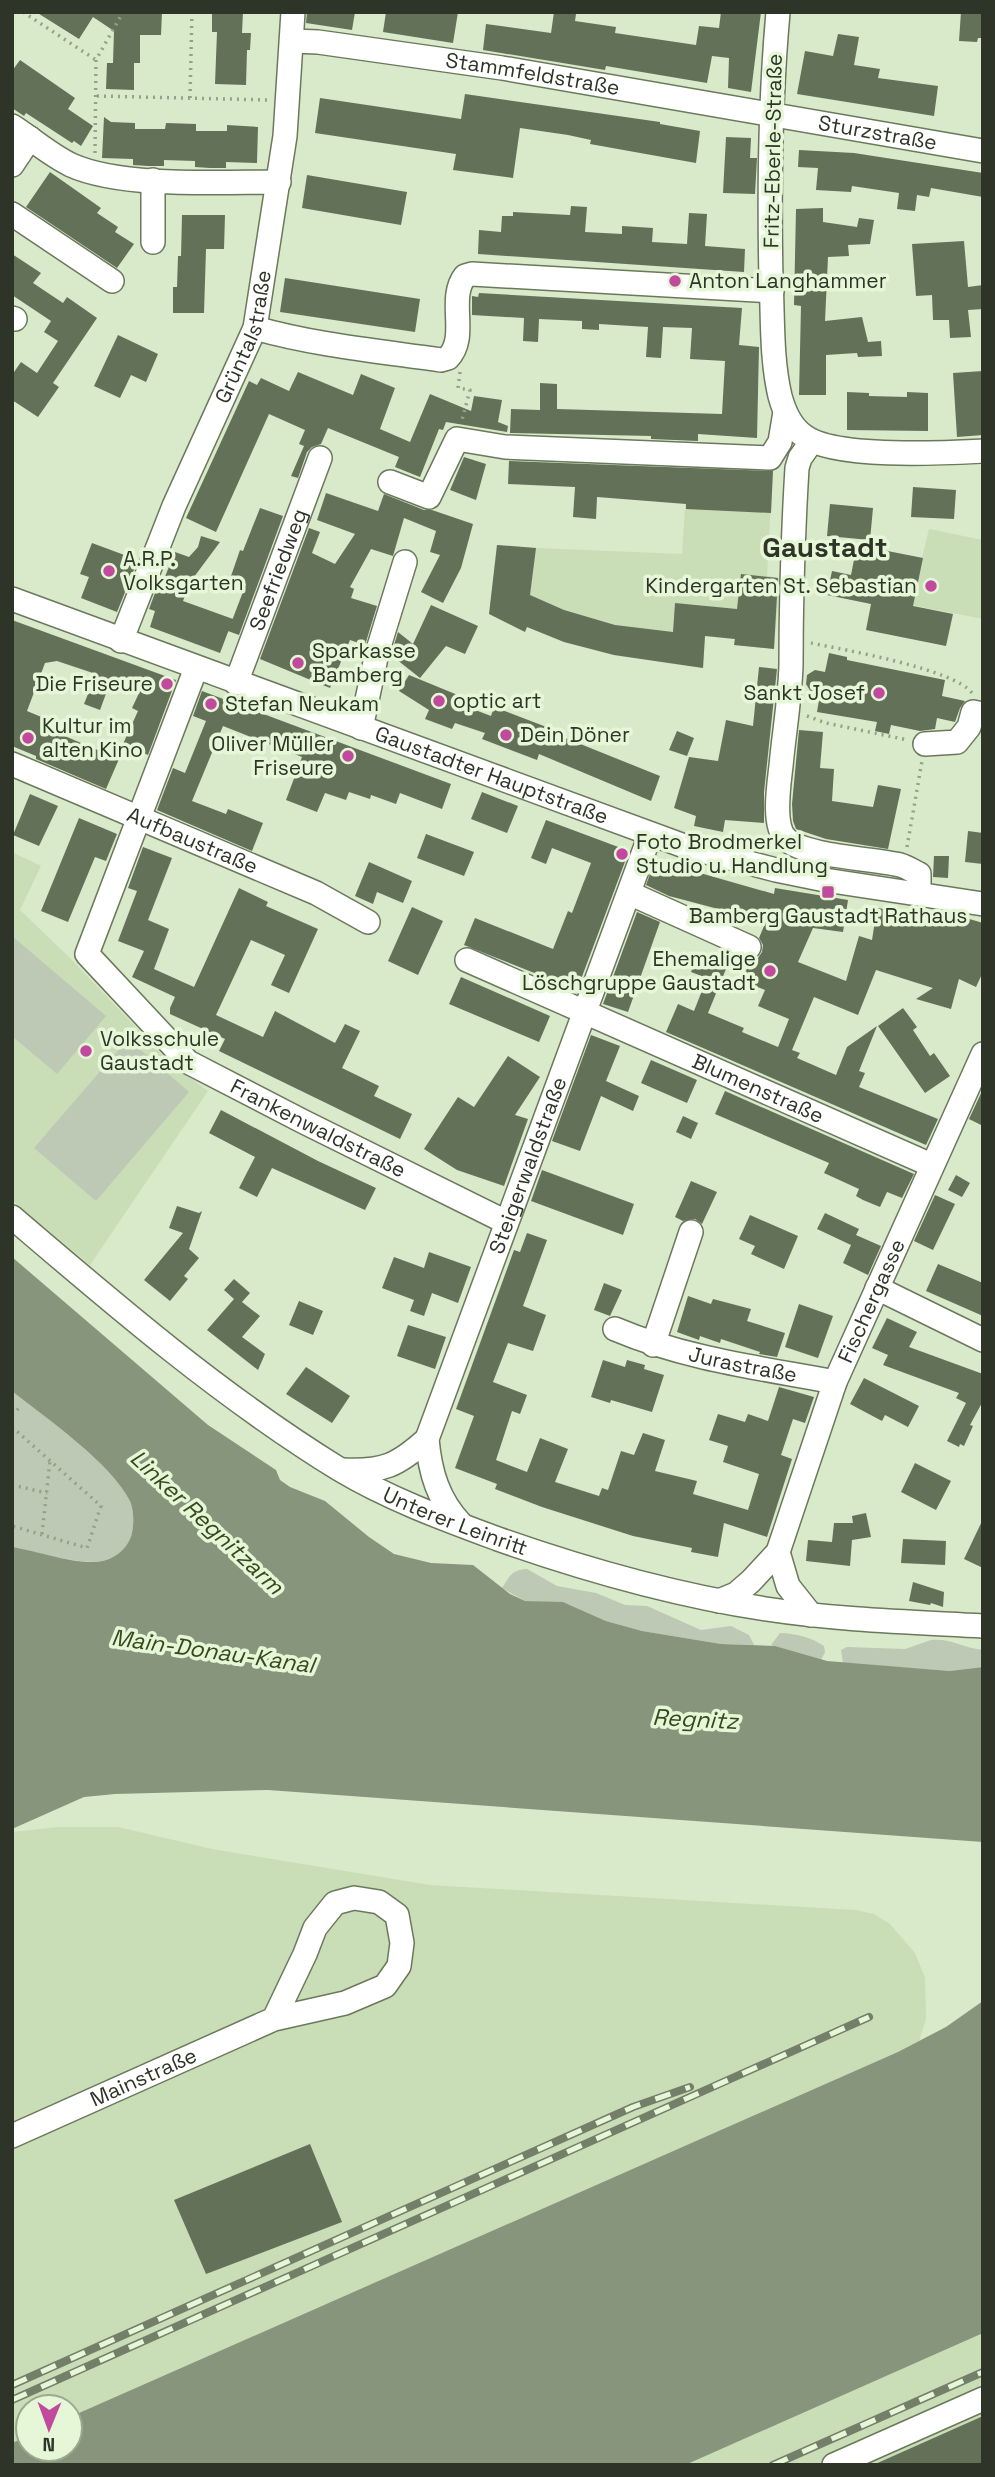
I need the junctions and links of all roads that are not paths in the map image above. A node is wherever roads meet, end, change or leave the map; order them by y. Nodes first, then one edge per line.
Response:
1 (293, 12) edge
2 (778, 12) edge
3 (293, 41) junction
4 (772, 116) junction
5 (21, 132) edge
6 (983, 151) edge
7 (12, 165) edge
8 (153, 180) junction
9 (278, 182) junction
10 (12, 214) edge
11 (152, 242) dead end
12 (112, 281) dead end
13 (772, 291) junction
14 (255, 328) junction
15 (785, 412) junction
16 (806, 450) junction
17 (983, 451) edge
18 (320, 458) dead end
19 (770, 458) junction
20 (390, 482) dead end
21 (405, 562) dead end
22 (12, 599) edge
23 (121, 641) junction
24 (196, 668) junction
25 (236, 683) junction
26 (978, 713) edge
27 (360, 728) junction
28 (925, 744) road end
29 (12, 764) edge
30 (139, 818) junction
31 (650, 835) junction
32 (629, 893) junction
33 (919, 893) junction
34 (983, 904) edge
35 (368, 922) dead end
36 (749, 947) dead end
37 (467, 960) dead end
38 (587, 1013) junction
39 (983, 1054) edge
40 (931, 1165) junction
41 (12, 1217) edge
42 (506, 1222) junction
43 (691, 1232) dead end
44 (877, 1288) junction
45 (615, 1329) dead end
46 (983, 1340) edge
47 (653, 1345) junction
48 (835, 1382) junction
49 (427, 1439) junction
50 (340, 1470) junction
51 (463, 1526) junction
52 (778, 1552) junction
53 (719, 1601) junction
54 (811, 1615) junction
55 (983, 1626) edge
56 (274, 2019) junction
57 (12, 2136) edge
58 (983, 2399) edge
59 (834, 2465) edge

1 - 3 street, Grüntalstraße
2 - 4 street, Fritz-Eberle-Straße
3 - 4 street, Stammfeldstraße
3 - 9 street, Grüntalstraße
4 - 6 street, Sturzstraße
4 - 13 street, Fritz-Eberle-Straße
5 - 7 street
5 - 8 street
8 - 9 street
8 - 11 street
9 - 14 street, Grüntalstraße
10 - 12 street
13 - 14 street
13 - 15 street, Fritz-Eberle-Straße
14 - 23 street, Grüntalstraße
15 - 16 street, Fritz-Eberle-Straße
15 - 19 street
16 - 17 street
16 - 19 street
16 - 33 street
18 - 25 street, Seefriedweg
19 - 20 street
21 - 27 street
22 - 23 street, Gaustadter Hauptstraße
23 - 24 street, Gaustadter Hauptstraße
24 - 25 street, Gaustadter Hauptstraße
24 - 30 street
25 - 27 street, Gaustadter Hauptstraße
26 - 28 street
27 - 31 street, Gaustadter Hauptstraße
29 - 30 street, Aufbaustraße
30 - 35 street, Aufbaustraße
30 - 42 street, Frankenwaldstraße
31 - 32 street, Steigerwaldstraße
31 - 33 street, Gaustadter Hauptstraße
32 - 36 street
32 - 38 street, Steigerwaldstraße
33 - 34 street, Gaustadter Hauptstraße
37 - 38 street
38 - 40 street, Blumenstraße
38 - 42 street, Steigerwaldstraße
39 - 40 street, Fischergasse
40 - 44 street, Fischergasse
41 - 50 street, Unterer Leinritt
42 - 49 street, Steigerwaldstraße
43 - 47 street
44 - 46 street
44 - 48 street, Fischergasse
45 - 47 street, Jurastraße
47 - 48 street, Jurastraße
48 - 52 street, Fischergasse
49 - 50 street, Steigerwaldstraße
49 - 51 street
50 - 51 street, Unterer Leinritt
51 - 53 street, Unterer Leinritt
52 - 53 street, Fischergasse
52 - 54 street
53 - 54 street, Unterer Leinritt
54 - 55 street, Unterer Leinritt
56 - 56 street, Mainstraße
56 - 57 street, Mainstraße
58 - 59 street

